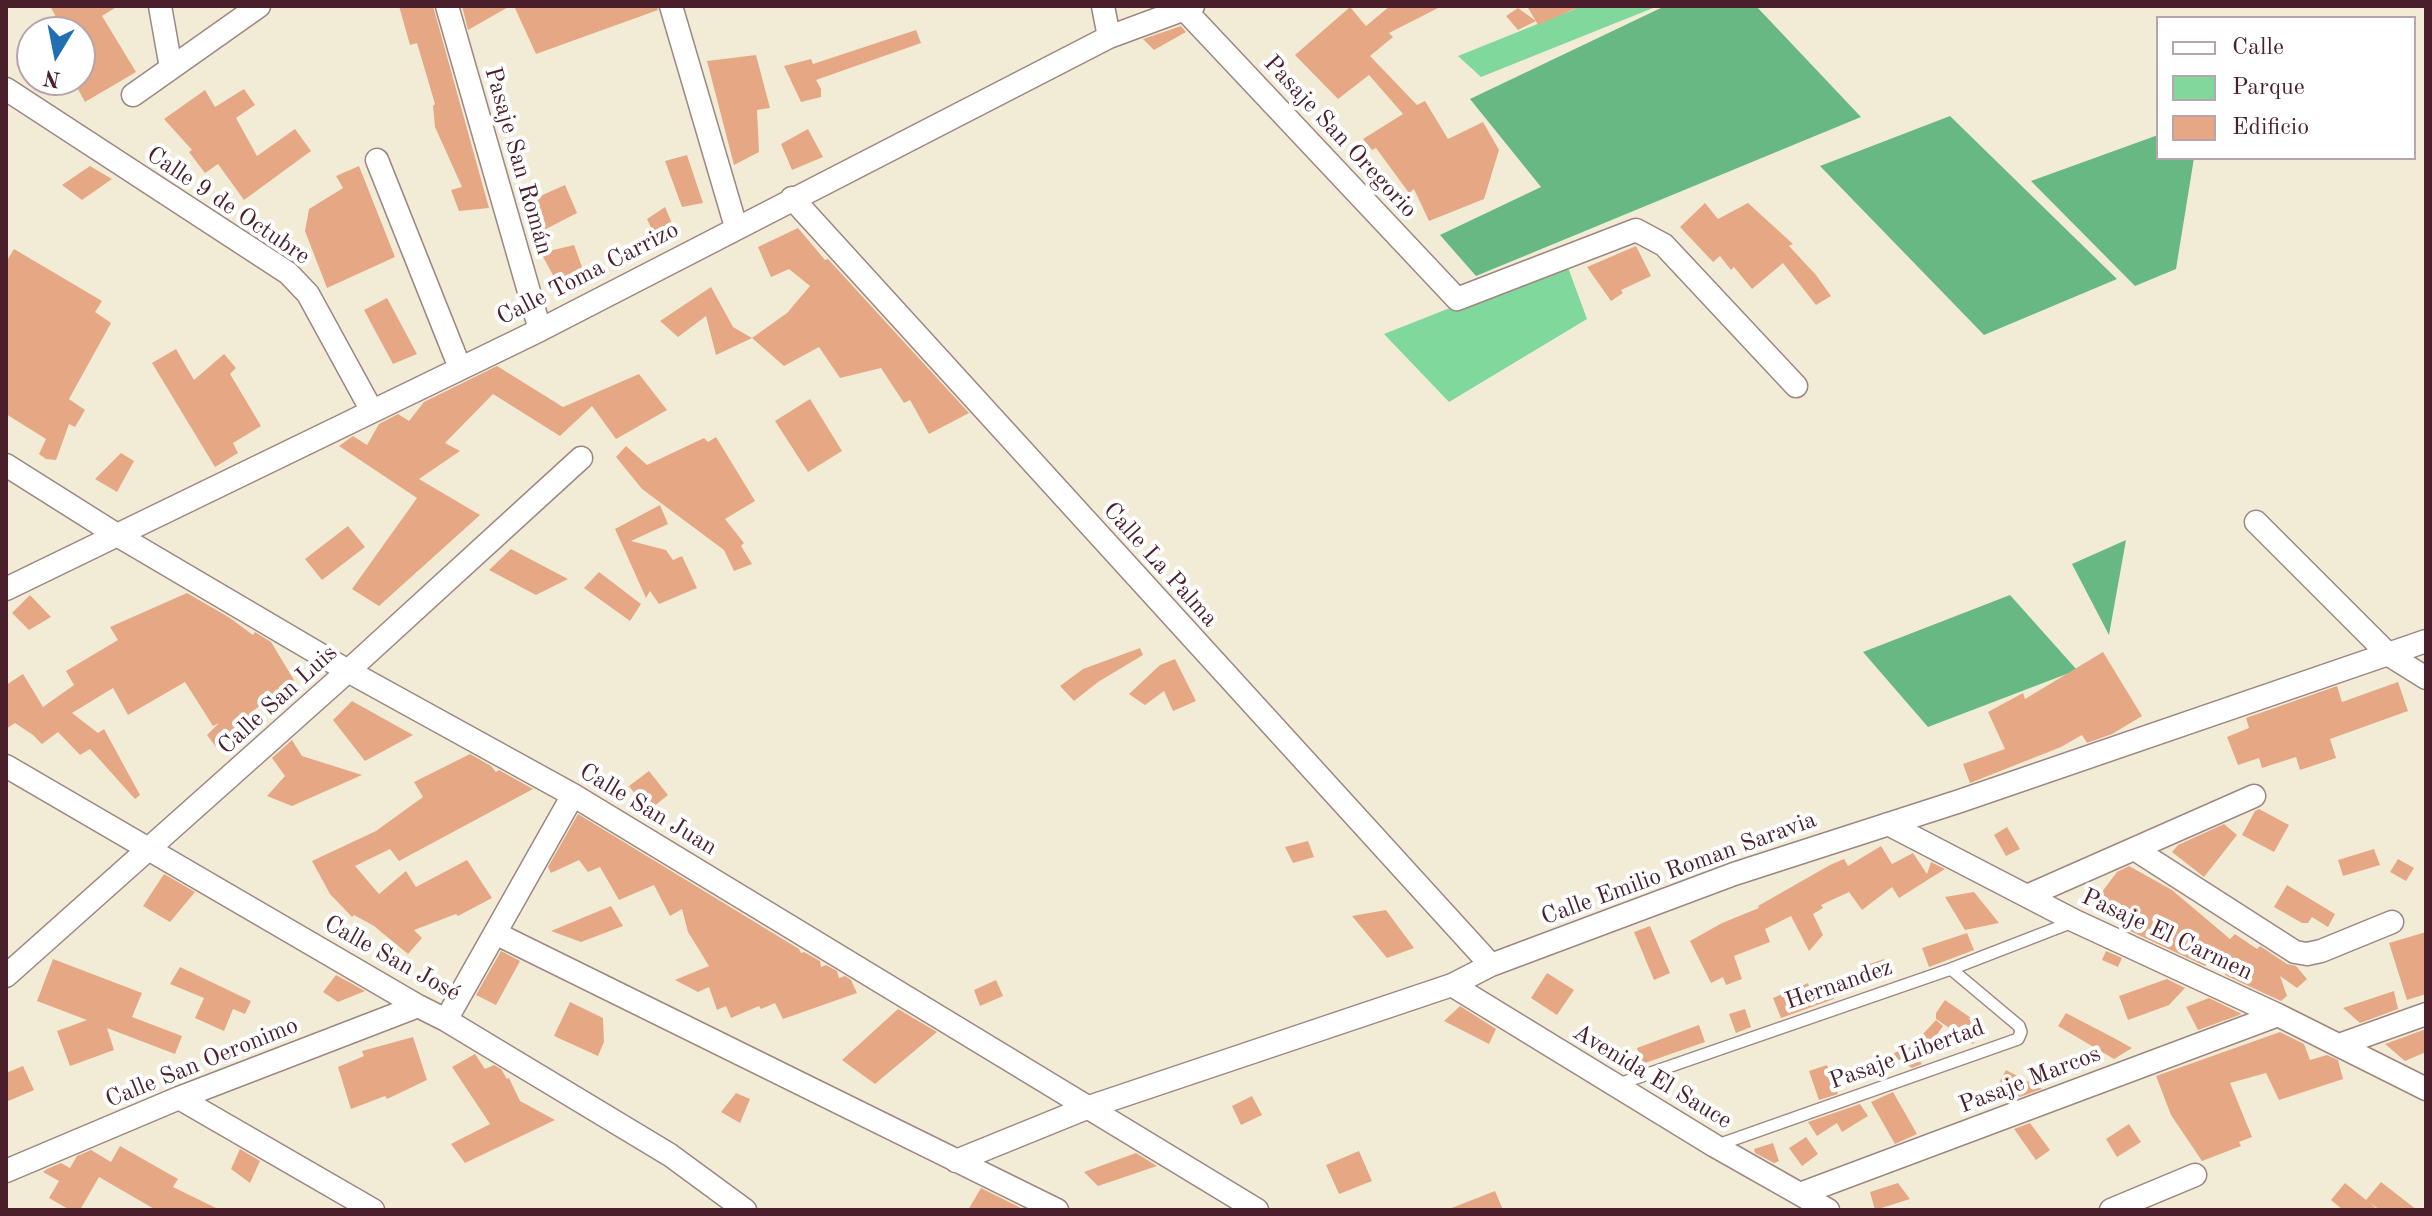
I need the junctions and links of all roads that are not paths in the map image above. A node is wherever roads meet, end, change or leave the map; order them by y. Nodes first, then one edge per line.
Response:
1 (160, 6) edge
2 (259, 6) edge
3 (447, 6) edge
4 (671, 6) edge
5 (1103, 6) edge
6 (1189, 8) edge
7 (1109, 37) junction
8 (171, 68) junction
9 (6, 89) edge
10 (133, 95) dead end
11 (377, 160) dead end
12 (792, 198) junction
13 (736, 227) junction
14 (540, 330) junction
15 (460, 368) junction
16 (1796, 386) dead end
17 (372, 411) junction
18 (581, 458) dead end
19 (6, 465) edge
20 (2256, 522) dead end
21 (117, 535) junction
22 (6, 589) edge
23 (2426, 641) edge
24 (2389, 655) junction
25 (348, 671) junction
26 (2426, 678) edge
27 (6, 766) edge
28 (573, 795) junction
29 (2254, 796) dead end
30 (1888, 824) junction
31 (149, 850) junction
32 (2136, 850) junction
33 (2027, 896) junction
34 (2075, 921) junction
35 (2392, 922) dead end
36 (497, 934) junction
37 (1491, 965) junction
38 (1951, 969) junction
39 (6, 976) edge
40 (1452, 985) junction
41 (418, 1006) junction
42 (2426, 1014) edge
43 (2278, 1015) junction
44 (446, 1020) junction
45 (2339, 1045) junction
46 (1615, 1086) junction
47 (2426, 1089) edge
48 (179, 1098) junction
49 (1089, 1107) junction
50 (1715, 1146) junction
51 (956, 1161) junction
52 (6, 1171) edge
53 (2195, 1175) dead end
54 (1800, 1194) junction
55 (373, 1210) edge
56 (745, 1210) edge
57 (1057, 1210) edge
58 (1257, 1210) edge
59 (1828, 1210) edge
60 (2111, 1210) edge

1 - 8 street
2 - 8 street
3 - 14 street, Pasaje San Román
4 - 13 street
5 - 7 street
6 - 7 street, Calle Toma Carrizo
6 - 16 street, Pasaje San Oregorio
7 - 12 street, Calle Toma Carrizo
8 - 10 street
9 - 17 street, Calle 9 de Octubre
11 - 15 street
12 - 13 street, Calle Toma Carrizo
12 - 37 street, Calle La Palma
13 - 14 street, Calle Toma Carrizo
14 - 15 street, Calle Toma Carrizo
15 - 17 street, Calle Toma Carrizo
17 - 21 street, Calle Toma Carrizo
18 - 25 street, Calle San Luis
19 - 21 street, Calle San Juan
20 - 24 street
21 - 22 street, Calle Toma Carrizo
21 - 25 street, Calle San Juan
23 - 24 street, Calle Emilio Roman Saravia
24 - 26 street
24 - 30 street, Calle Emilio Roman Saravia
25 - 28 street, Calle San Juan
25 - 31 street, Calle San Luis
27 - 31 street, Calle San José
28 - 36 street
28 - 49 street, Calle San Juan
29 - 32 street
30 - 33 street, Pasaje El Carmen
30 - 37 street, Calle Emilio Roman Saravia
31 - 39 street, Calle San Luis
31 - 41 street, Calle San José
32 - 33 street
32 - 35 street
33 - 34 street, Pasaje El Carmen
34 - 38 lane, Hernandez
34 - 43 street, Pasaje El Carmen
36 - 44 street
36 - 51 street
37 - 40 street, Calle Emilio Roman Saravia
38 - 46 lane, Hernandez
38 - 50 lane, Pasaje Libertad
40 - 46 street, Avenida El Sauce
40 - 49 street, Calle Emilio Roman Saravia
41 - 44 street, Calle San José
41 - 48 street, Calle San Oeronimo
42 - 45 street
43 - 45 street, Pasaje El Carmen
43 - 54 street, Pasaje Marcos
44 - 56 street, Calle San José
45 - 47 street, Pasaje El Carmen
46 - 50 street, Avenida El Sauce
48 - 52 street, Calle San Oeronimo
48 - 55 street
49 - 51 street, Calle Emilio Roman Saravia
49 - 58 street, Calle San Juan
50 - 54 street, Avenida El Sauce
51 - 57 street
53 - 60 street
54 - 59 street, Avenida El Sauce

